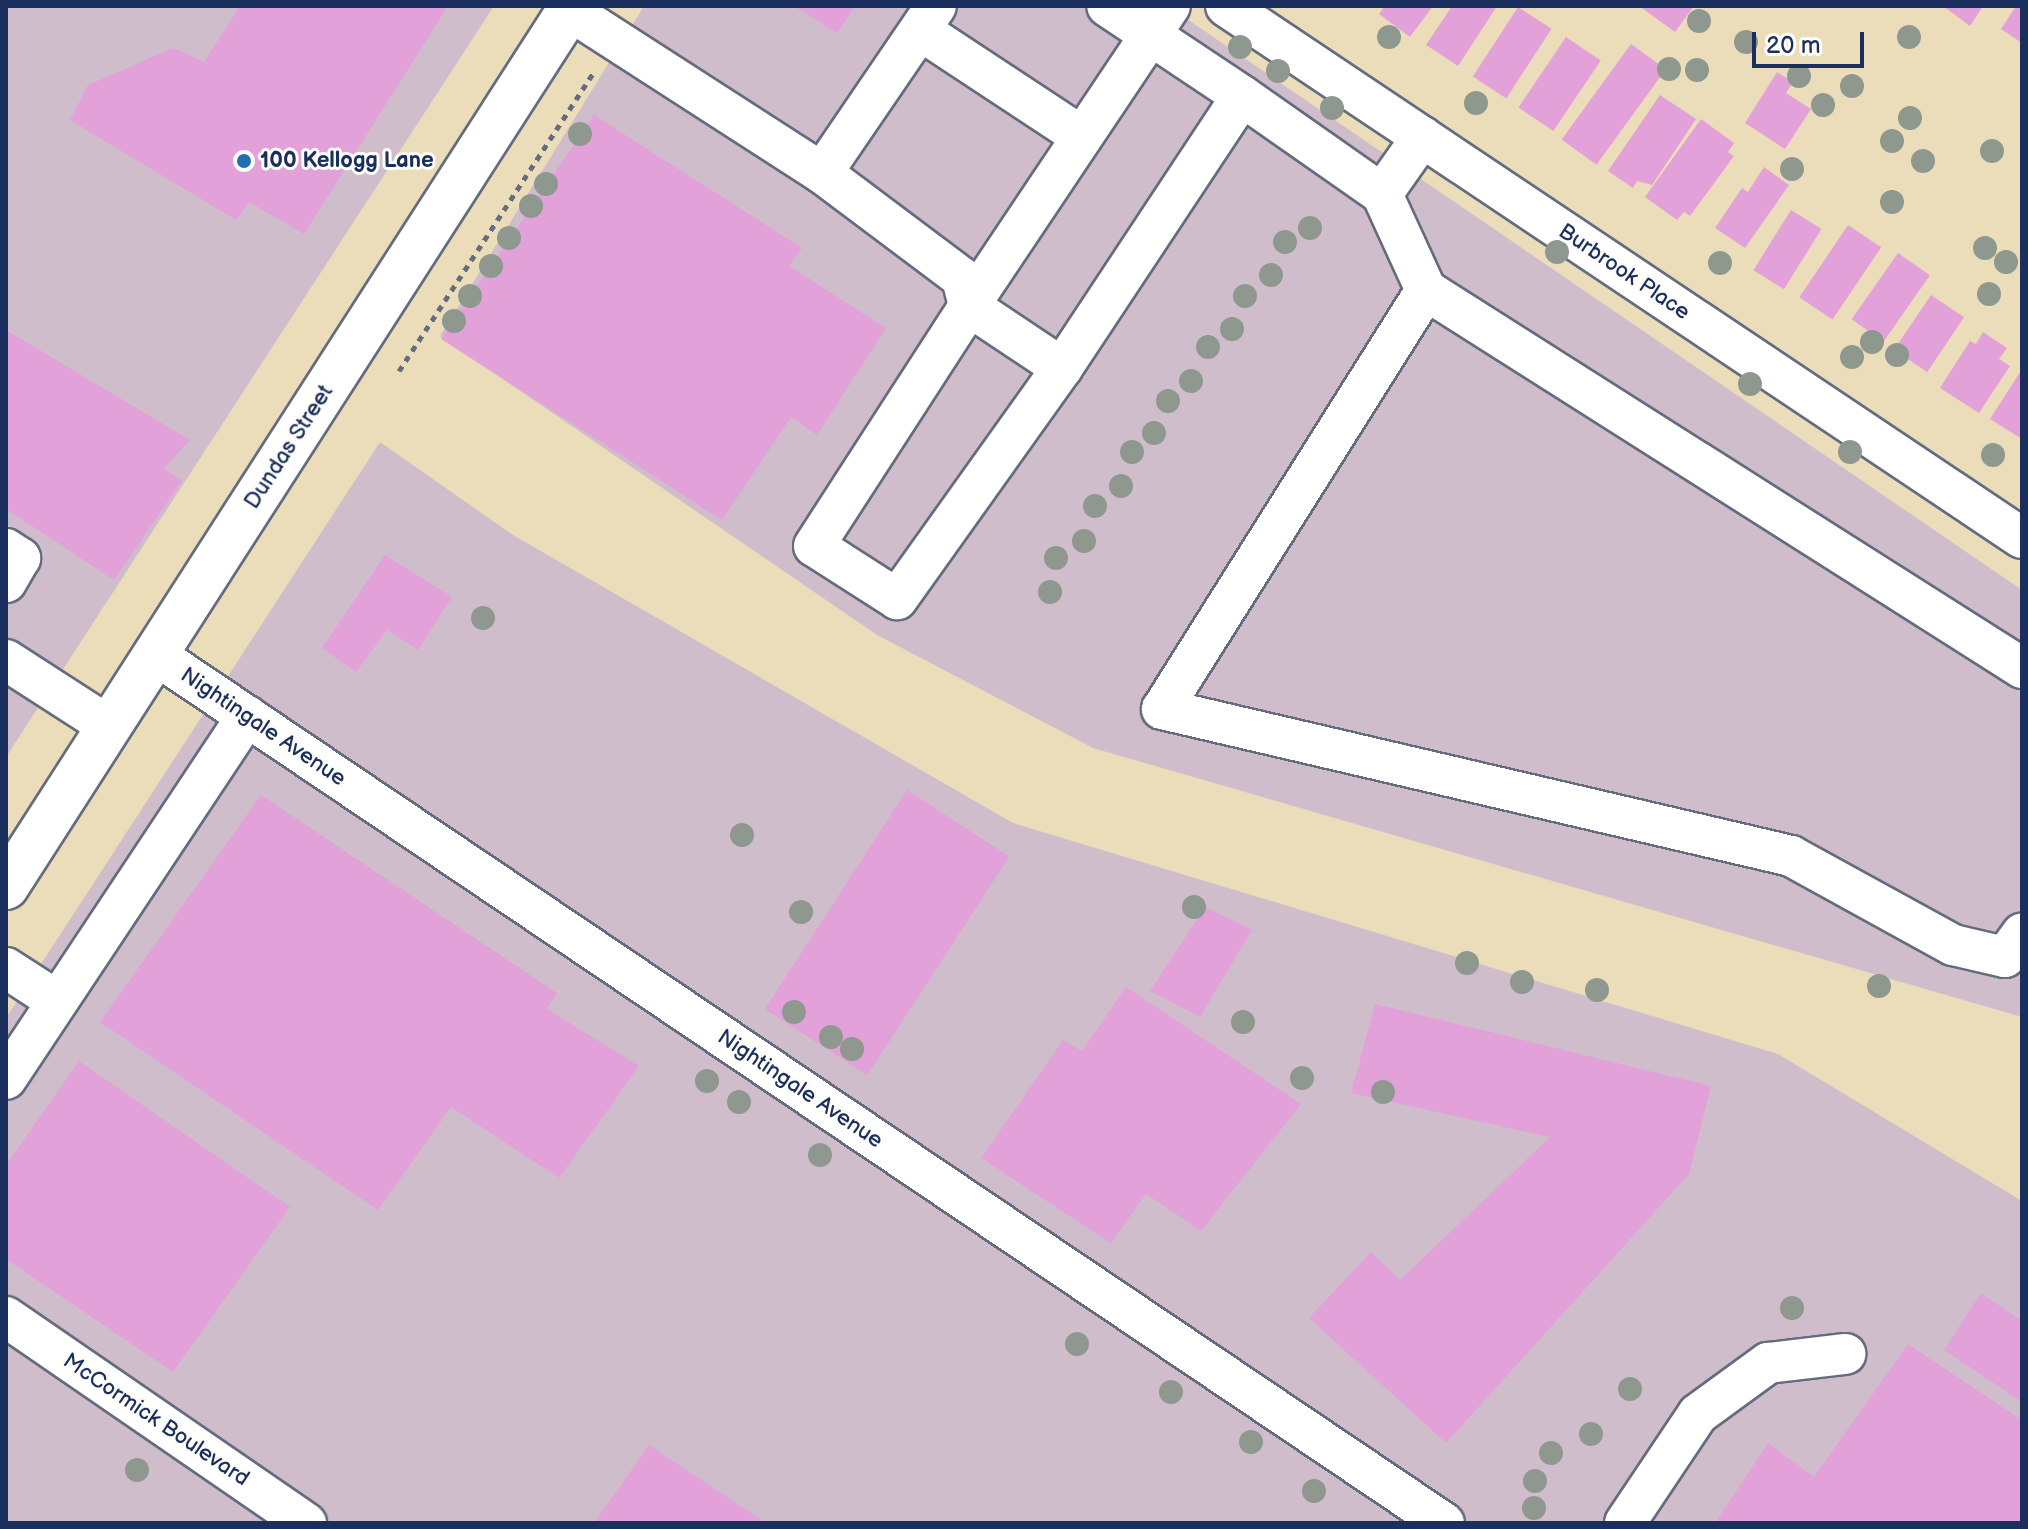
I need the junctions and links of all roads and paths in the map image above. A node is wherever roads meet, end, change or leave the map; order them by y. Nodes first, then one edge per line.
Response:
1 (1107, 6) edge
2 (1226, 6) edge
3 (570, 8) edge
4 (928, 18) edge
5 (1160, 20) edge
6 (596, 68) dead end
7 (1242, 96) junction
8 (1082, 137) junction
9 (1422, 137) junction
10 (822, 173) junction
11 (1382, 194) junction
12 (1426, 290) junction
13 (969, 306) junction
14 (1062, 368) junction
15 (399, 371) dead end
16 (2022, 538) edge
17 (6, 549) edge
18 (6, 582) edge
19 (156, 655) junction
20 (2022, 668) edge
21 (11, 675) edge
22 (247, 716) junction
23 (110, 727) junction
24 (6, 887) edge
25 (2022, 934) edge
26 (6, 968) edge
27 (57, 1001) junction
28 (6, 1079) edge
29 (6, 1317) edge
30 (1845, 1354) dead end
31 (306, 1523) edge
32 (1444, 1523) edge
33 (1625, 1523) edge

1 - 5 street
2 - 9 street, Burbrook Place
3 - 10 street
3 - 19 main road, Dundas Street
4 - 8 street
4 - 10 street
5 - 7 street
5 - 8 street
6 - 15 path
7 - 11 street
7 - 14 street
8 - 13 street
9 - 11 street
9 - 16 street, Burbrook Place
10 - 13 street
11 - 12 street
12 - 20 street
12 - 25 street
13 - 14 street
13 - 14 street
17 - 18 street
19 - 22 street, Nightingale Avenue
19 - 23 main road, Dundas Street
21 - 23 street
22 - 27 street
22 - 32 street, Nightingale Avenue
23 - 24 main road, Dundas Street
26 - 27 street
27 - 28 street
29 - 31 street, McCormick Boulevard
30 - 33 street

